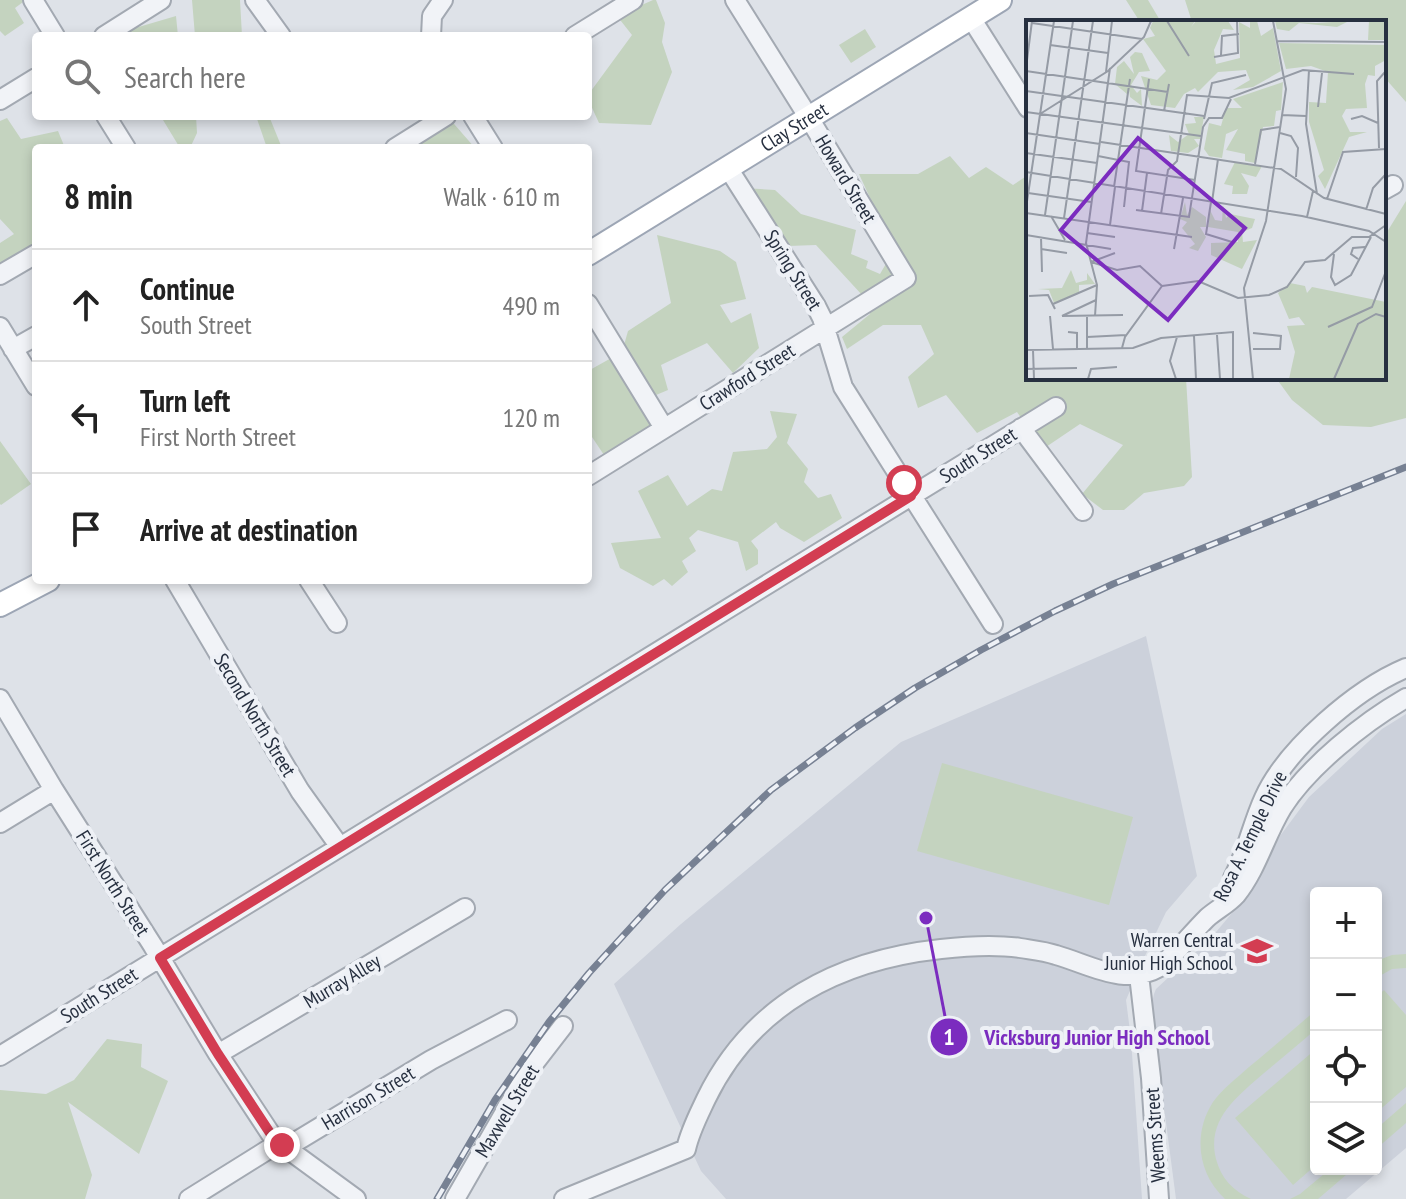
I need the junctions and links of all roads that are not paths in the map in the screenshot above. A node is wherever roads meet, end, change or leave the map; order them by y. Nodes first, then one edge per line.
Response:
1 (33, 0) edge
2 (161, 0) edge
3 (255, 0) edge
4 (443, 0) edge
5 (633, 0) edge
6 (735, 0) edge
7 (982, 7) edge
8 (53, 32) edge
9 (110, 32) edge
10 (278, 32) edge
11 (431, 32) edge
12 (581, 32) edge
13 (32, 80) edge
14 (0, 100) edge
15 (1026, 104) edge
16 (809, 118) junction
17 (108, 120) edge
18 (440, 120) edge
19 (476, 120) edge
20 (124, 144) edge
21 (401, 144) edge
22 (490, 144) edge
23 (728, 168) junction
24 (592, 252) edge
25 (32, 256) edge
26 (0, 275) edge
27 (906, 278) joint
28 (592, 311) edge
29 (0, 327) edge
30 (824, 329) junction
31 (32, 338) edge
32 (13, 349) junction
33 (32, 380) edge
34 (1056, 407) dead end
35 (664, 428) junction
36 (1021, 428) junction
37 (592, 473) edge
38 (911, 496) junction
39 (1083, 511) dead end
40 (40, 584) edge
41 (177, 584) edge
42 (312, 584) edge
43 (0, 605) edge
44 (337, 623) dead end
45 (993, 624) dead end
46 (1406, 668) edge
47 (1406, 698) edge
48 (0, 699) edge
49 (54, 790) junction
50 (0, 823) edge
51 (340, 847) junction
52 (465, 908) dead end
53 (1208, 918) junction
54 (160, 958) junction
55 (1139, 975) junction
56 (507, 1020) dead end
57 (563, 1026) dead end
58 (218, 1054) junction
59 (0, 1056) edge
60 (282, 1145) junction
61 (350, 1197) edge
62 (189, 1199) edge
63 (455, 1199) edge
64 (564, 1199) edge
65 (1159, 1199) edge

1 - 8 street
2 - 9 street
3 - 10 street
4 - 11 street
5 - 12 street
6 - 16 street, Howard Street
7 - 15 street
7 - 16 main road, Clay Street
13 - 14 street
16 - 23 main road, Clay Street
16 - 27 street, Howard Street
17 - 20 street
18 - 21 street
19 - 22 street
23 - 24 main road, Clay Street
23 - 30 street, Spring Street
25 - 26 street
27 - 30 street, Crawford Street
28 - 35 street
29 - 32 street
30 - 35 street, Crawford Street
30 - 38 street, Spring Street
31 - 32 street
32 - 33 street
34 - 36 street, South Street
35 - 37 street, Crawford Street
36 - 38 street, South Street
36 - 39 street
38 - 45 street, Spring Street
38 - 51 street, South Street
40 - 43 main road
41 - 51 street, Second North Street
42 - 44 street
46 - 53 street, Rosa A. Temple Drive
47 - 53 street, Rosa A. Temple Drive
48 - 49 street, First North Street
49 - 50 street
49 - 54 street, First North Street
51 - 54 street, South Street
52 - 58 street, Murray Alley
53 - 55 street, Rosa A. Temple Drive
54 - 58 street, First North Street
54 - 59 street, South Street
55 - 64 street
55 - 65 street, Weems Street
56 - 60 street, Harrison Street
57 - 63 street, Maxwell Street
58 - 60 street, First North Street
60 - 61 street, First North Street
60 - 62 street, Harrison Street

